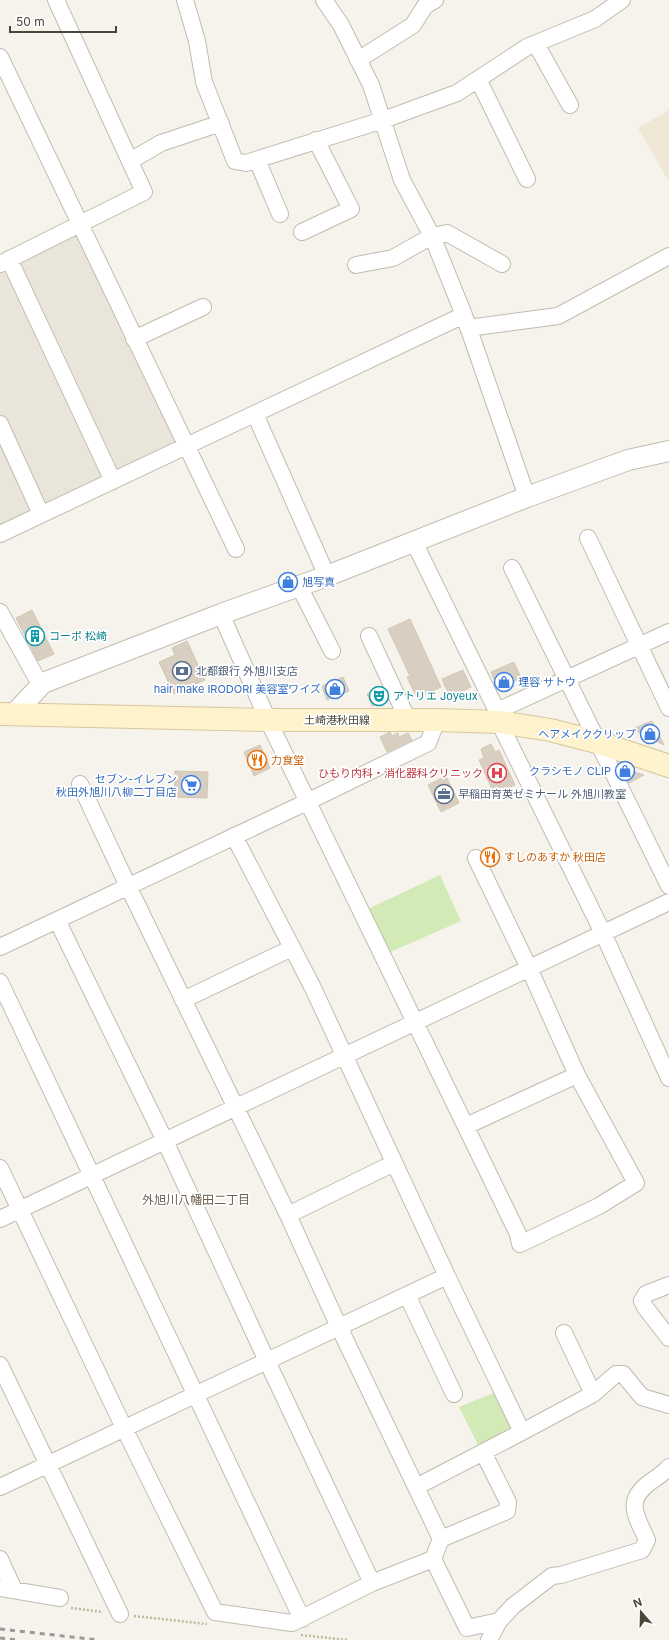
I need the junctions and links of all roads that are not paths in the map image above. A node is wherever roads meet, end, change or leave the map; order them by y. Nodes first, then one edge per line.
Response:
1 (56, 0) edge
2 (186, 0) edge
3 (324, 0) edge
4 (435, 0) edge
5 (622, 0) edge
6 (536, 44) junction
7 (0, 57) edge
8 (358, 60) junction
9 (478, 79) junction
10 (570, 105) dead end
11 (383, 120) junction
12 (220, 123) junction
13 (316, 140) junction
14 (257, 160) junction
15 (130, 161) junction
16 (526, 179) dead end
17 (280, 214) dead end
18 (80, 225) junction
19 (302, 232) dead end
20 (432, 236) junction
21 (669, 256) edge
22 (5, 261) edge
23 (502, 264) dead end
24 (356, 265) dead end
25 (203, 307) dead end
26 (466, 321) junction
27 (134, 339) junction
28 (255, 414) junction
29 (0, 424) edge
30 (186, 447) junction
31 (669, 451) edge
32 (113, 481) junction
33 (527, 497) junction
34 (41, 514) junction
35 (0, 534) edge
36 (588, 538) dead end
37 (414, 542) junction
38 (236, 549) dead end
39 (512, 568) dead end
40 (327, 576) junction
41 (299, 586) junction
42 (0, 612) edge
43 (221, 614) junction
44 (669, 632) edge
45 (369, 636) dead end
46 (641, 646) junction
47 (332, 651) dead end
48 (566, 680) junction
49 (41, 686) junction
50 (669, 708) edge
51 (7, 714) edge
52 (498, 717) junction
53 (268, 720) junction
54 (408, 720) junction
55 (436, 720) junction
56 (597, 742) junction
57 (669, 766) edge
58 (80, 784) dead end
59 (308, 801) junction
60 (234, 836) junction
61 (476, 858) dead end
62 (128, 886) junction
63 (669, 886) edge
64 (669, 902) edge
65 (57, 920) junction
66 (603, 933) junction
67 (0, 947) edge
68 (292, 948) junction
69 (529, 968) junction
70 (0, 982) edge
71 (183, 1000) junction
72 (416, 1022) junction
73 (344, 1056) junction
74 (577, 1075) junction
75 (669, 1078) edge
76 (236, 1107) junction
77 (466, 1126) junction
78 (165, 1141) junction
79 (394, 1163) junction
80 (0, 1168) edge
81 (92, 1175) junction
82 (20, 1209) junction
83 (288, 1215) junction
84 (0, 1219) edge
85 (447, 1276) junction
86 (669, 1285) edge
87 (407, 1295) junction
88 (339, 1327) junction
89 (564, 1333) dead end
90 (669, 1338) edge
91 (267, 1361) junction
92 (0, 1365) edge
93 (454, 1394) dead end
94 (593, 1394) junction
95 (195, 1395) junction
96 (669, 1405) edge
97 (124, 1428) junction
98 (522, 1432) junction
99 (483, 1452) junction
100 (47, 1465) junction
101 (669, 1467) edge
102 (416, 1487) junction
103 (0, 1488) edge
104 (441, 1539) junction
105 (0, 1559) edge
106 (433, 1559) junction
107 (372, 1583) junction
108 (7, 1589) edge
109 (64, 1603) road end
110 (120, 1614) road end
111 (302, 1619) junction
112 (499, 1620) junction
113 (489, 1640) edge

1 - 15 street
2 - 12 street
3 - 8 street
4 - 8 street
5 - 6 street
6 - 9 street
6 - 10 street
7 - 18 street
8 - 11 street
9 - 11 street
9 - 16 street
11 - 13 street
11 - 20 street
12 - 14 street
12 - 15 street
13 - 14 street
13 - 19 street
14 - 17 street
15 - 18 street
18 - 22 street
18 - 27 street
20 - 23 street
20 - 24 street
20 - 26 street
21 - 26 street
22 - 32 street
25 - 27 street
26 - 28 street
26 - 33 street
27 - 30 street
28 - 30 street
28 - 40 street
29 - 34 street
30 - 32 street
30 - 38 street
31 - 33 street
32 - 34 street
33 - 37 street
34 - 35 street
36 - 46 street
37 - 40 street
37 - 52 street
39 - 48 street
40 - 41 street
41 - 43 street
41 - 47 street
42 - 49 street
43 - 49 street
43 - 53 street
44 - 46 street
45 - 54 street
46 - 48 street
46 - 50 street
48 - 52 street
48 - 56 street
49 - 51 street
51 - 53 main road, 土崎港秋田線
52 - 55 main road, 土崎港秋田線
52 - 56 main road, 土崎港秋田線
52 - 66 street
53 - 54 main road, 土崎港秋田線
53 - 59 street
54 - 55 main road, 土崎港秋田線
55 - 59 street
56 - 57 main road, 土崎港秋田線
56 - 63 street
58 - 62 street
59 - 60 street
59 - 72 street
60 - 62 street
60 - 68 street
61 - 69 street
62 - 65 street
62 - 71 street
64 - 66 street
65 - 67 street
65 - 78 street
66 - 69 street
66 - 75 street
68 - 71 street
68 - 73 street
69 - 72 street
69 - 74 street
70 - 81 street
71 - 76 street
72 - 73 street
72 - 77 street
73 - 76 street
73 - 79 street
74 - 77 street
74 - 77 street
76 - 78 street
76 - 83 street
78 - 81 street
78 - 91 street
79 - 83 street
79 - 85 street
80 - 82 street
81 - 82 street
81 - 95 street
82 - 84 street
82 - 97 street
83 - 88 street
85 - 87 street
85 - 98 street
86 - 90 street
87 - 88 street
87 - 93 street
88 - 91 street
88 - 102 street
89 - 94 street
91 - 95 street
91 - 107 street
92 - 100 street
94 - 96 street
94 - 98 street
95 - 97 street
95 - 111 street
97 - 100 street
97 - 111 street
98 - 99 street
99 - 102 street
99 - 104 street
100 - 103 street
100 - 110 street
101 - 112 street
102 - 104 street
104 - 106 street
105 - 108 street
106 - 107 street
106 - 112 street
107 - 111 street
108 - 109 street
112 - 113 street

